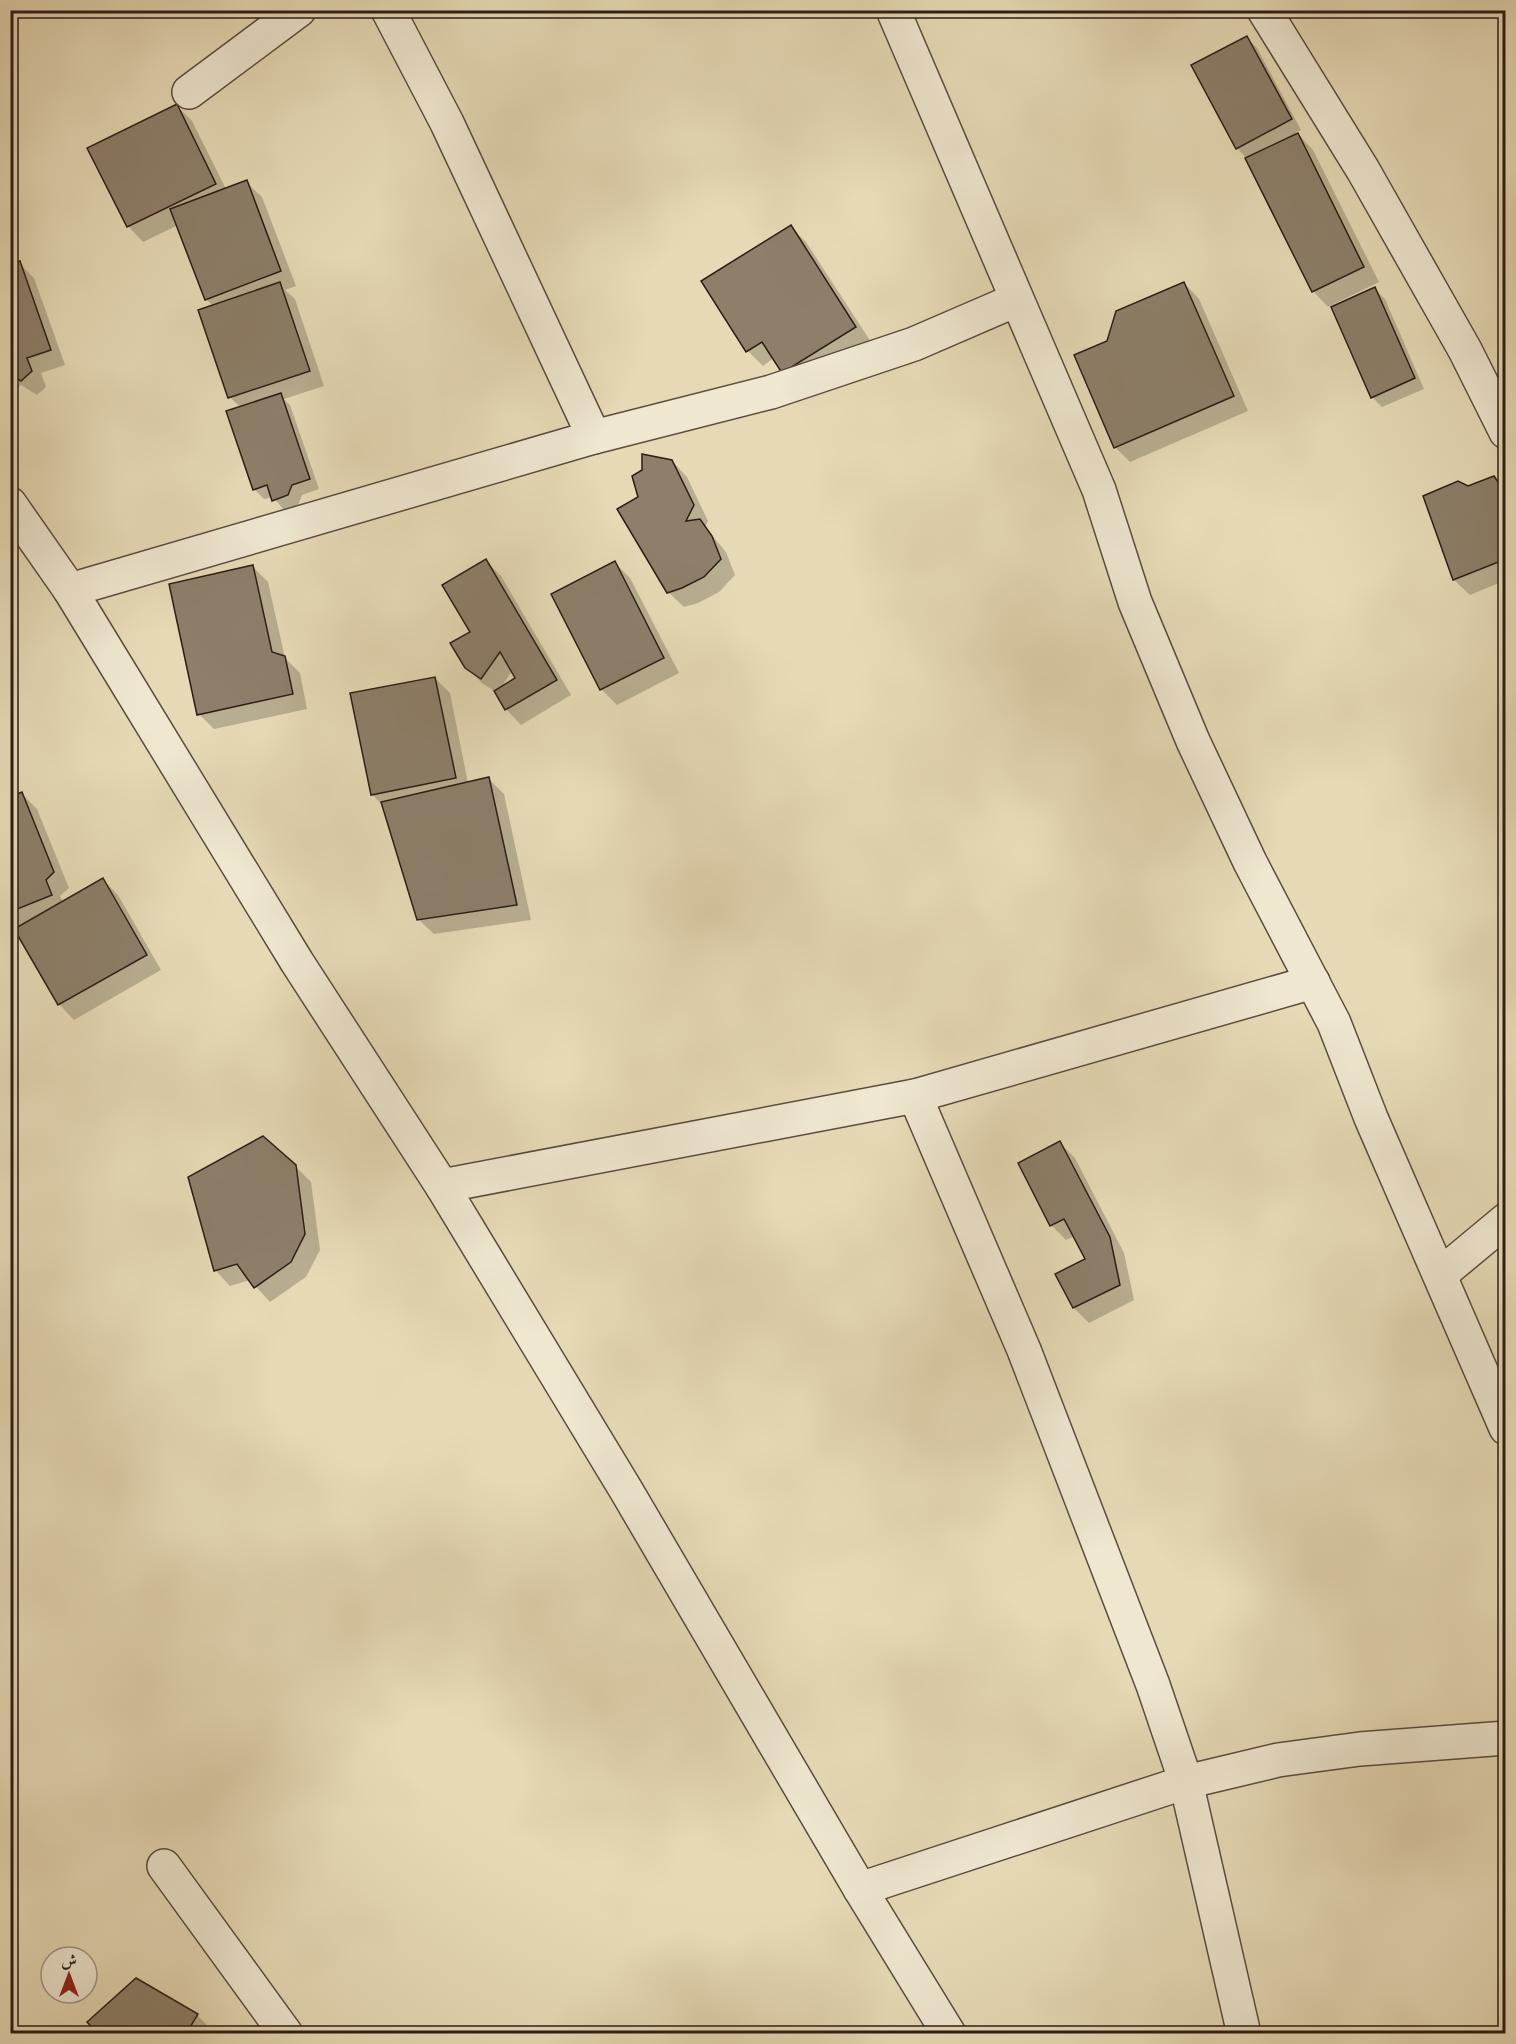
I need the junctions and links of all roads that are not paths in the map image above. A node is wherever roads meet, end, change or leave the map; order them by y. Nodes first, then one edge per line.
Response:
1 (299, 10) edge
2 (388, 10) edge
3 (893, 10) edge
4 (1264, 10) edge
5 (189, 92) dead end
6 (1016, 300) junction
7 (1506, 432) edge
8 (594, 437) junction
9 (14, 518) edge
10 (70, 590) junction
11 (1313, 982) junction
12 (915, 1096) junction
13 (442, 1186) junction
14 (1506, 1220) edge
15 (1440, 1274) junction
16 (1506, 1428) edge
17 (1506, 1738) edge
18 (1186, 1782) junction
19 (164, 1866) dead end
20 (860, 1889) junction
21 (286, 2034) edge
22 (949, 2034) edge
23 (1244, 2034) edge

1 - 5 street
2 - 8 street
3 - 6 street
4 - 7 street
6 - 8 street
6 - 11 street
8 - 10 street
9 - 10 street
10 - 13 street
11 - 12 street
11 - 15 street
12 - 13 street
12 - 18 street
13 - 20 street
14 - 15 street
15 - 16 street
17 - 18 street
18 - 20 street
18 - 23 street
19 - 21 street
20 - 22 street

